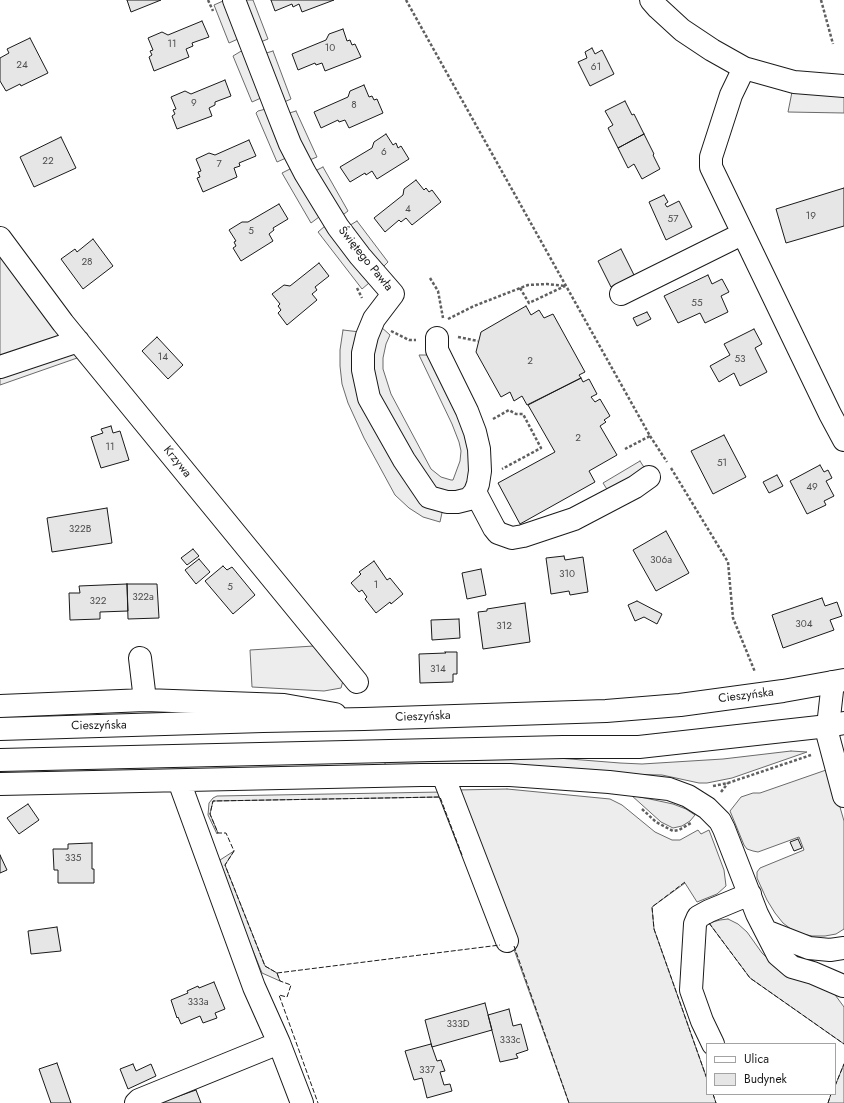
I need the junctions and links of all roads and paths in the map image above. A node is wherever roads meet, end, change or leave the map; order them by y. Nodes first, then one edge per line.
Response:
1 (234, 0) edge
2 (406, 0) edge
3 (651, 0) edge
4 (821, 0) edge
5 (834, 44) dead end
6 (744, 68) junction
7 (844, 86) edge
8 (742, 234) junction
9 (0, 238) edge
10 (430, 278) dead end
11 (566, 286) junction
12 (520, 288) junction
13 (621, 294) dead end
14 (442, 314) dead end
15 (395, 334) dead end
16 (434, 334) junction
17 (78, 341) junction
18 (0, 367) edge
19 (490, 420) dead end
20 (650, 436) junction
21 (844, 440) edge
22 (625, 449) dead end
23 (500, 470) dead end
24 (649, 477) dead end
25 (475, 492) junction
26 (140, 658) dead end
27 (755, 672) dead end
28 (838, 681) edge
29 (357, 682) dead end
30 (145, 700) junction
31 (844, 703) edge
32 (0, 706) edge
33 (364, 719) junction
34 (836, 724) edge
35 (0, 729) edge
36 (831, 748) junction
37 (0, 760) edge
38 (444, 775) junction
39 (179, 781) junction
40 (0, 784) edge
41 (712, 786) dead end
42 (844, 796) edge
43 (750, 894) junction
44 (768, 932) junction
45 (507, 941) dead end
46 (844, 948) edge
47 (844, 955) edge
48 (843, 987) edge
49 (275, 1034) junction
50 (713, 1043) edge
51 (136, 1103) edge
52 (302, 1103) edge

1 - 25 street, Świętego Pawła
2 - 11 path
3 - 6 street
4 - 5 path
6 - 7 street
6 - 8 street
8 - 13 street
8 - 21 street
9 - 17 street, Krzywa
10 - 14 path
11 - 12 path
11 - 12 path
11 - 20 path
12 - 16 path
15 - 16 path
16 - 25 street
17 - 18 street
17 - 29 street, Krzywa
19 - 23 path
20 - 22 path
20 - 27 path
24 - 25 street
26 - 30 street
28 - 31 street
28 - 33 street, Cieszyńska
28 - 34 street
30 - 32 street
30 - 33 street
33 - 35 street, Cieszyńska
34 - 36 street
34 - 37 street
36 - 41 path
36 - 42 street
38 - 39 street
38 - 43 street
38 - 45 street
39 - 40 street
39 - 49 street
43 - 44 street
43 - 50 street
44 - 46 street
44 - 48 street
47 - 48 street
49 - 51 street
49 - 52 street

